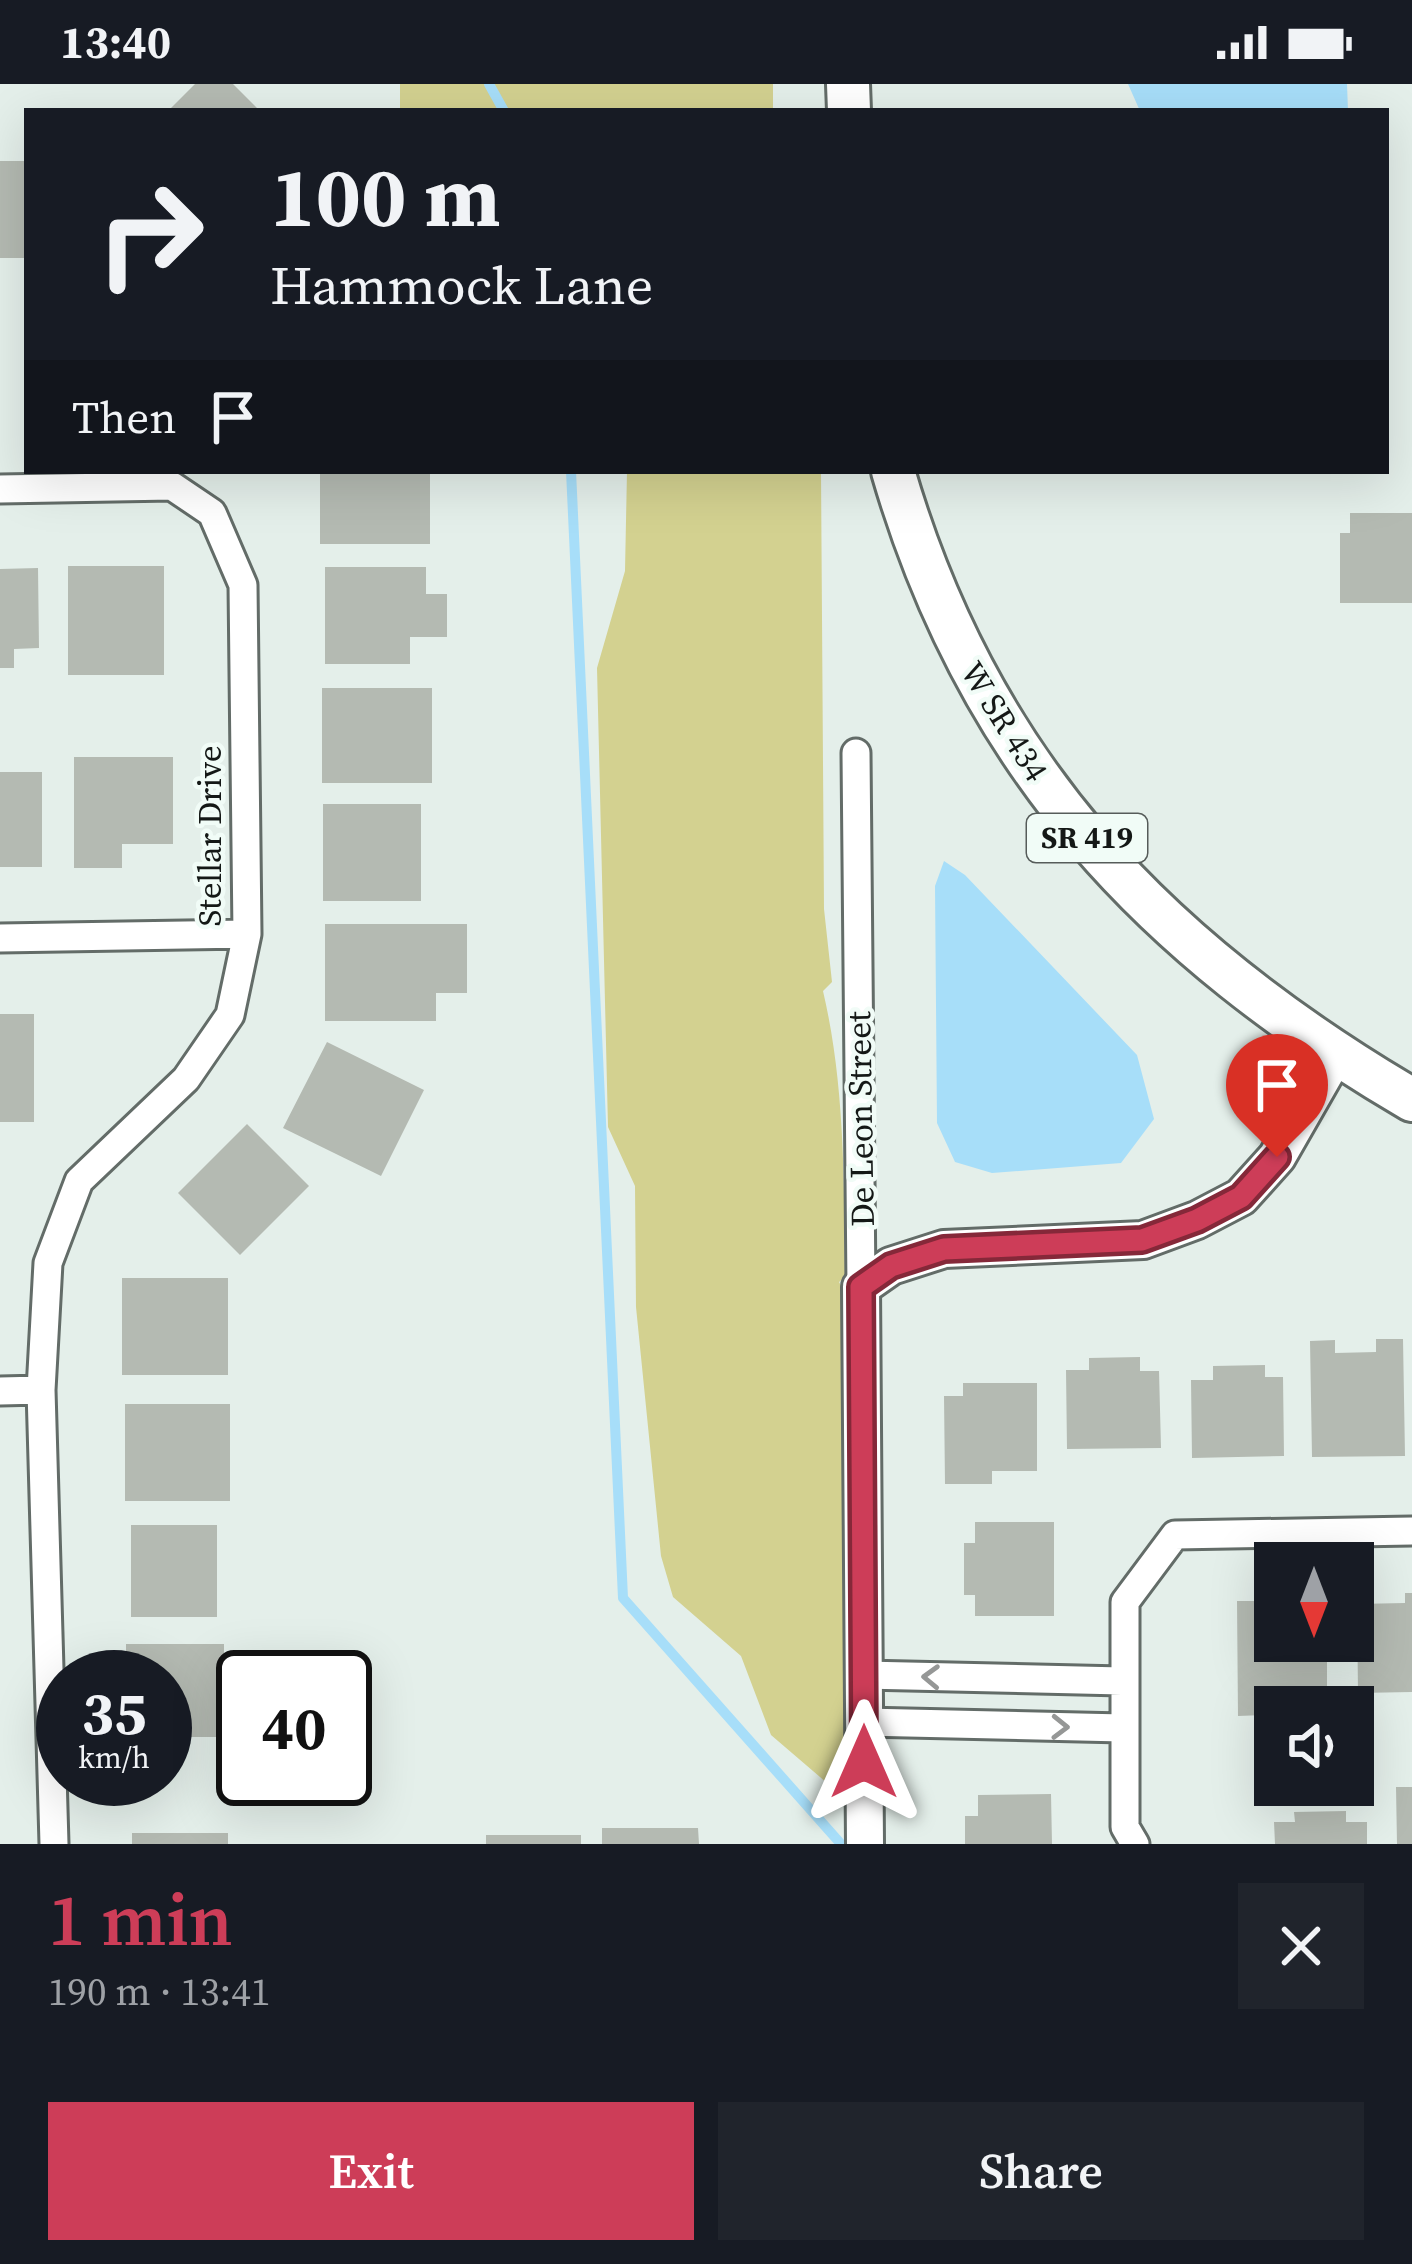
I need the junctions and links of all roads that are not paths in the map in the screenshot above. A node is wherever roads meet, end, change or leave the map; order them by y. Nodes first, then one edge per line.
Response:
1 (894, 474) edge
2 (0, 488) edge
3 (856, 753) dead end
4 (247, 934) junction
5 (0, 938) edge
6 (1336, 1054) junction
7 (1412, 1100) edge
8 (861, 1287) junction
9 (0, 1390) edge
10 (41, 1390) junction
11 (1412, 1531) edge
12 (864, 1675) junction
13 (999, 1680) junction
14 (1123, 1681) junction
15 (864, 1722) junction
16 (998, 1726) junction
17 (1123, 1728) junction
18 (54, 1844) edge
19 (865, 1844) edge
20 (1135, 1844) edge

1 - 6 main road, W SR 434 / SR 419
2 - 4 street, Stellar Drive
3 - 8 street, De Leon Street
4 - 5 street
4 - 10 street, Stellar Drive
6 - 7 main road, W SR 434 / SR 419
6 - 8 street
8 - 12 street, De Leon Street
9 - 10 street
10 - 18 street, Stellar Drive
11 - 14 street
13 -> 12 street
12 - 15 street, De Leon Street
13 - 14 street
13 - 16 street
14 - 17 street
15 - 16 street
15 - 19 street, De Leon Street
16 -> 17 street
17 - 20 street

